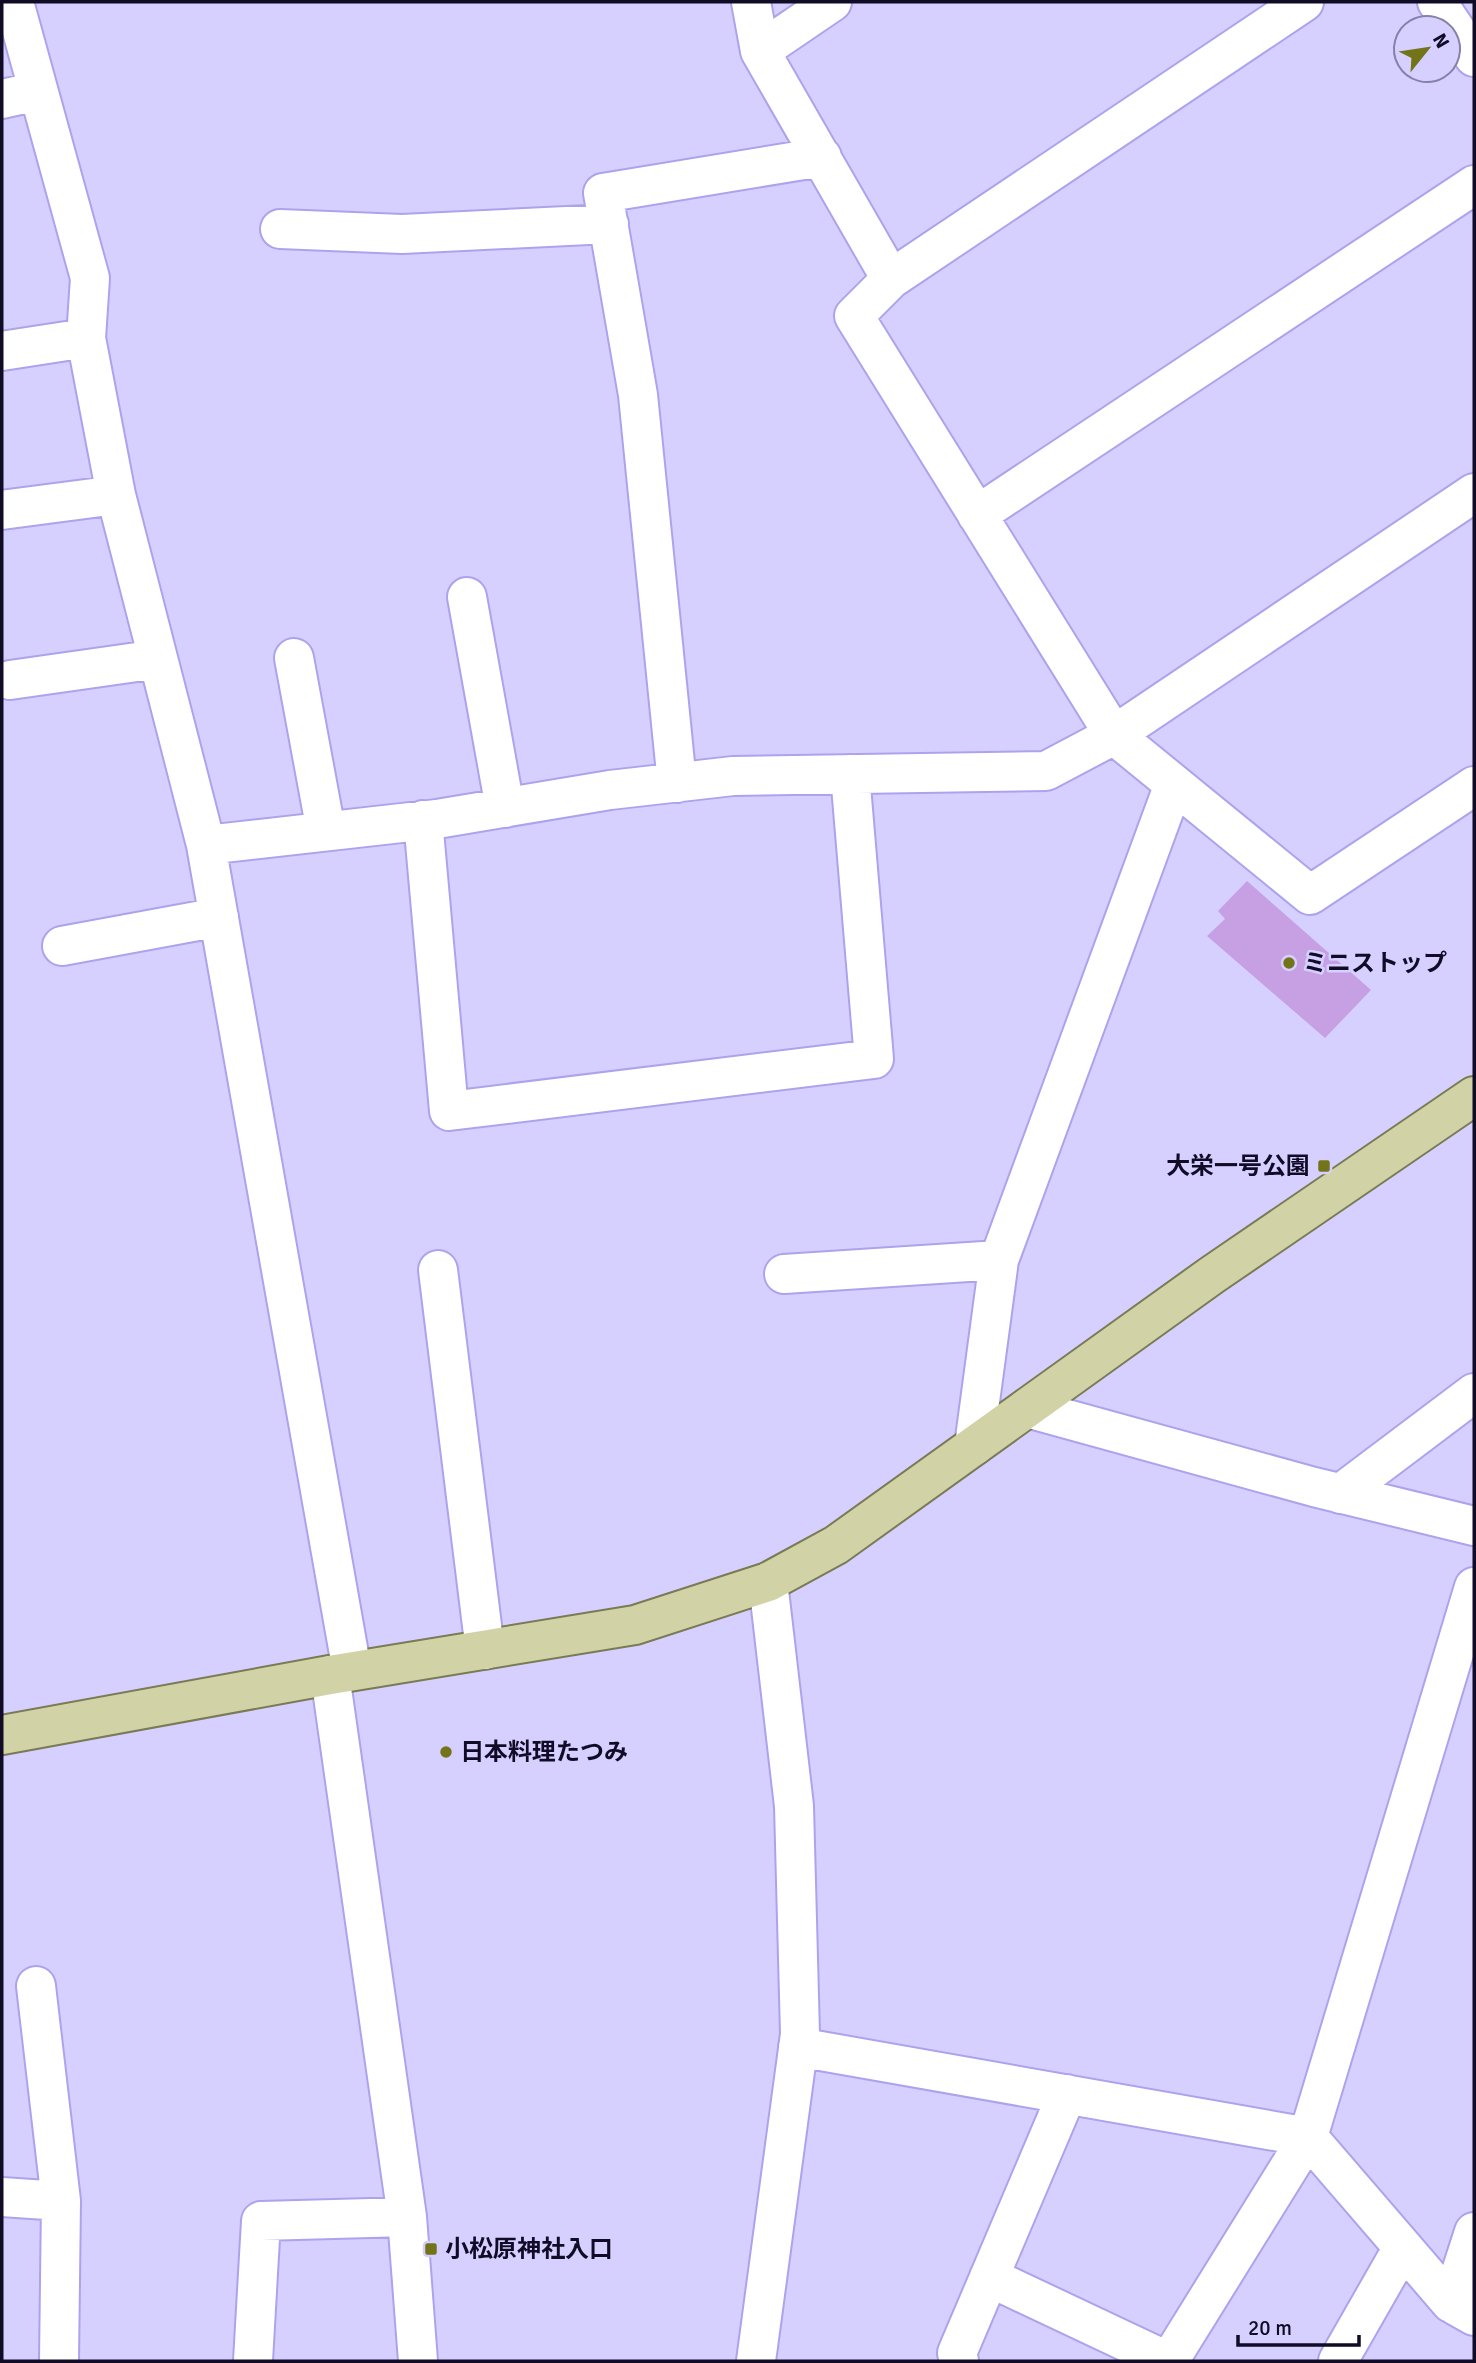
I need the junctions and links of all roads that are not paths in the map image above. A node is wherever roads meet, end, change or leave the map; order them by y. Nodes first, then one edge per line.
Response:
1 (14, 2) edge
2 (751, 2) edge
3 (832, 2) edge
4 (1304, 2) edge
5 (1437, 2) edge
6 (760, 51) junction
7 (1474, 57) edge
8 (38, 91) junction
9 (2, 99) edge
10 (822, 157) junction
11 (1474, 186) edge
12 (609, 224) junction
13 (279, 229) dead end
14 (891, 279) junction
15 (86, 338) junction
16 (2, 351) edge
17 (1474, 493) edge
18 (116, 495) junction
19 (2, 510) edge
20 (977, 516) junction
21 (467, 597) dead end
22 (294, 658) dead end
23 (158, 659) junction
24 (10, 680) dead end
25 (1114, 735) junction
26 (850, 774) junction
27 (677, 783) junction
28 (1174, 784) junction
29 (1474, 786) edge
30 (505, 808) junction
31 (422, 820) junction
32 (326, 831) junction
33 (206, 845) junction
34 (219, 917) junction
35 (62, 946) dead end
36 (1474, 1096) edge
37 (999, 1260) junction
38 (438, 1270) dead end
39 (784, 1274) dead end
40 (1474, 1393) edge
41 (1027, 1408) junction
42 (974, 1446) junction
43 (1340, 1493) junction
44 (1474, 1526) edge
45 (768, 1582) junction
46 (1474, 1587) edge
47 (485, 1650) junction
48 (341, 1673) junction
49 (2, 1735) edge
50 (36, 1986) dead end
51 (798, 2046) junction
52 (1068, 2094) junction
53 (1308, 2137) junction
54 (2, 2197) edge
55 (61, 2201) junction
56 (407, 2217) junction
57 (1474, 2232) edge
58 (1402, 2249) junction
59 (989, 2277) junction
60 (1463, 2309) edge
61 (59, 2361) edge
62 (253, 2361) edge
63 (418, 2361) edge
64 (756, 2361) edge
65 (959, 2361) edge
66 (1168, 2361) edge
67 (1338, 2361) edge

1 - 8 street
2 - 6 street
3 - 6 street
4 - 14 street
5 - 7 street
6 - 10 street
8 - 9 street
8 - 15 street
10 - 12 street
10 - 14 street
11 - 20 street
12 - 13 street
12 - 27 street
14 - 20 street
15 - 16 street
15 - 18 street
17 - 25 street
18 - 19 street
18 - 23 street
20 - 25 street
21 - 30 street
22 - 32 street
23 - 24 street
23 - 33 street
25 - 26 street
25 - 28 street
26 - 27 street
26 - 31 street
27 - 30 street
28 - 29 street
28 - 37 street
30 - 31 street
31 - 32 street
32 - 33 street
33 - 34 street
34 - 35 street
34 - 48 street
36 - 41 main road
37 - 39 street
37 - 42 street
38 - 47 street
40 - 43 street
41 - 42 main road
41 - 43 street
42 - 45 main road
43 - 44 street
45 - 47 main road
45 - 51 street
46 - 53 street
47 - 48 main road
48 - 49 main road
48 - 56 street
50 - 55 street
51 - 52 street
51 - 64 street
52 - 53 street
52 - 59 street
53 - 58 street
53 - 66 street
54 - 55 street
55 - 61 street
56 - 62 street
56 - 63 street
57 - 60 street
58 - 60 street
58 - 67 street
59 - 65 street
59 - 66 street

